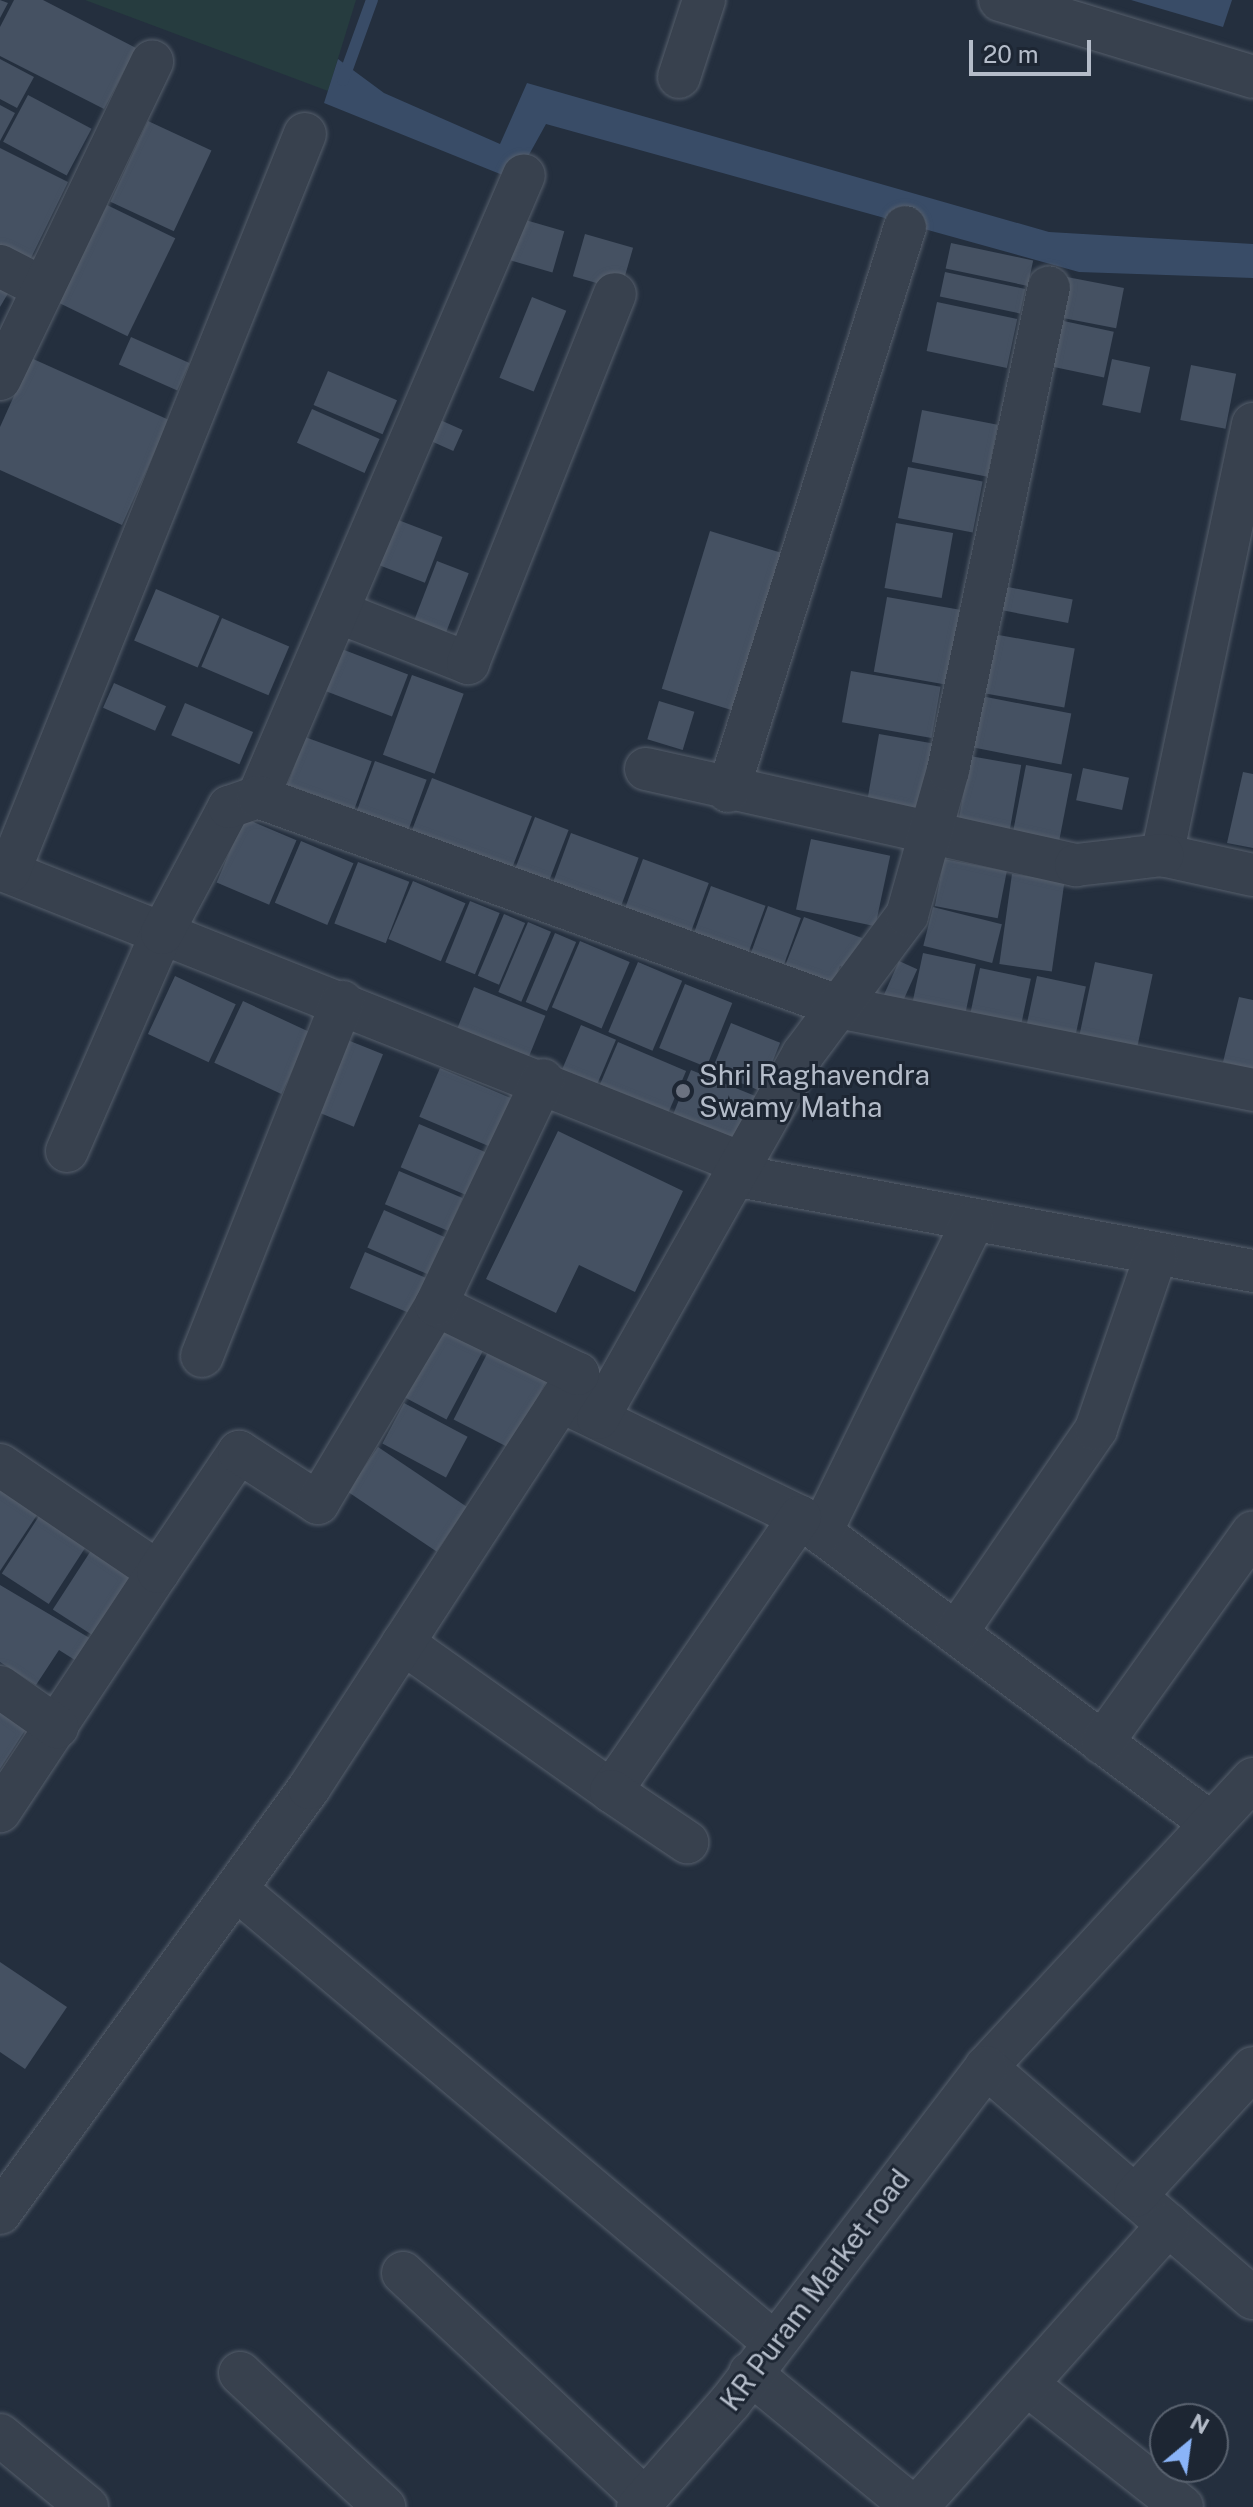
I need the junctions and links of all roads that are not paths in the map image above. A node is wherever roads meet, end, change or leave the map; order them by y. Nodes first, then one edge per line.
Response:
1 (704, 0) edge
2 (1000, 0) edge
3 (152, 62) dead end
4 (679, 77) dead end
5 (1253, 77) edge
6 (305, 134) dead end
7 (524, 175) dead end
8 (905, 227) dead end
9 (0, 266) edge
10 (1049, 287) dead end
11 (43, 288) junction
12 (615, 294) dead end
13 (0, 379) edge
14 (1253, 424) edge
15 (338, 612) junction
16 (646, 769) dead end
17 (728, 791) junction
18 (258, 797) junction
19 (932, 838) junction
20 (1162, 855) junction
21 (4, 870) edge
22 (1253, 875) edge
23 (162, 933) junction
24 (342, 1002) junction
25 (843, 1008) junction
26 (543, 1080) junction
27 (1253, 1090) edge
28 (67, 1151) dead end
29 (741, 1170) junction
30 (973, 1222) junction
31 (1156, 1255) junction
32 (1253, 1271) edge
33 (436, 1305) junction
34 (202, 1356) dead end
35 (580, 1410) junction
36 (0, 1465) edge
37 (810, 1525) junction
38 (1253, 1532) edge
39 (158, 1572) junction
40 (956, 1633) junction
41 (403, 1643) junction
42 (0, 1687) edge
43 (57, 1727) junction
44 (1102, 1743) junction
45 (1253, 1779) edge
46 (611, 1791) junction
47 (0, 1811) edge
48 (1208, 1821) junction
49 (687, 1842) dead end
50 (236, 1889) junction
51 (986, 2067) junction
52 (1253, 2068) edge
53 (1135, 2196) junction
54 (0, 2213) edge
55 (1168, 2225) junction
56 (403, 2273) dead end
57 (1253, 2298) edge
58 (761, 2357) junction
59 (240, 2373) dead end
60 (1029, 2386) junction
61 (0, 2435) edge
62 (641, 2503) edge
63 (87, 2507) edge
64 (384, 2507) edge
65 (915, 2507) edge
66 (1182, 2507) edge

1 - 4 street
2 - 5 street
3 - 11 street
6 - 21 street
7 - 15 street
8 - 17 street
9 - 11 street
10 - 19 street
11 - 13 street
12 - 15 street
14 - 20 street
15 - 18 street
16 - 17 street
17 - 19 street
18 - 23 street
18 - 25 street
19 - 20 street
19 - 25 street
20 - 22 street
21 - 23 street
23 - 24 street
23 - 28 street
24 - 26 street
24 - 34 street
25 - 27 street
25 - 29 street
26 - 29 street
26 - 33 street
29 - 30 street
29 - 35 street
30 - 31 street
30 - 37 street
31 - 32 street
31 - 40 street
33 - 35 street
33 - 39 street
35 - 37 street
35 - 41 street
36 - 39 street
37 - 40 street
37 - 46 street
38 - 44 street
39 - 43 street
40 - 44 street
41 - 46 street
41 - 50 street
42 - 43 street
43 - 47 street
44 - 48 street
45 - 48 street, KR Puram Market road
46 - 49 street
48 - 51 street, KR Puram Market road
50 - 54 street
50 - 58 street
51 - 53 street
51 - 58 street, KR Puram Market road
52 - 53 street
53 - 55 street
55 - 57 street
55 - 60 street
56 - 62 street
58 - 62 street, KR Puram Market road
58 - 65 street
59 - 64 street
60 - 65 street
60 - 66 street
61 - 63 street

